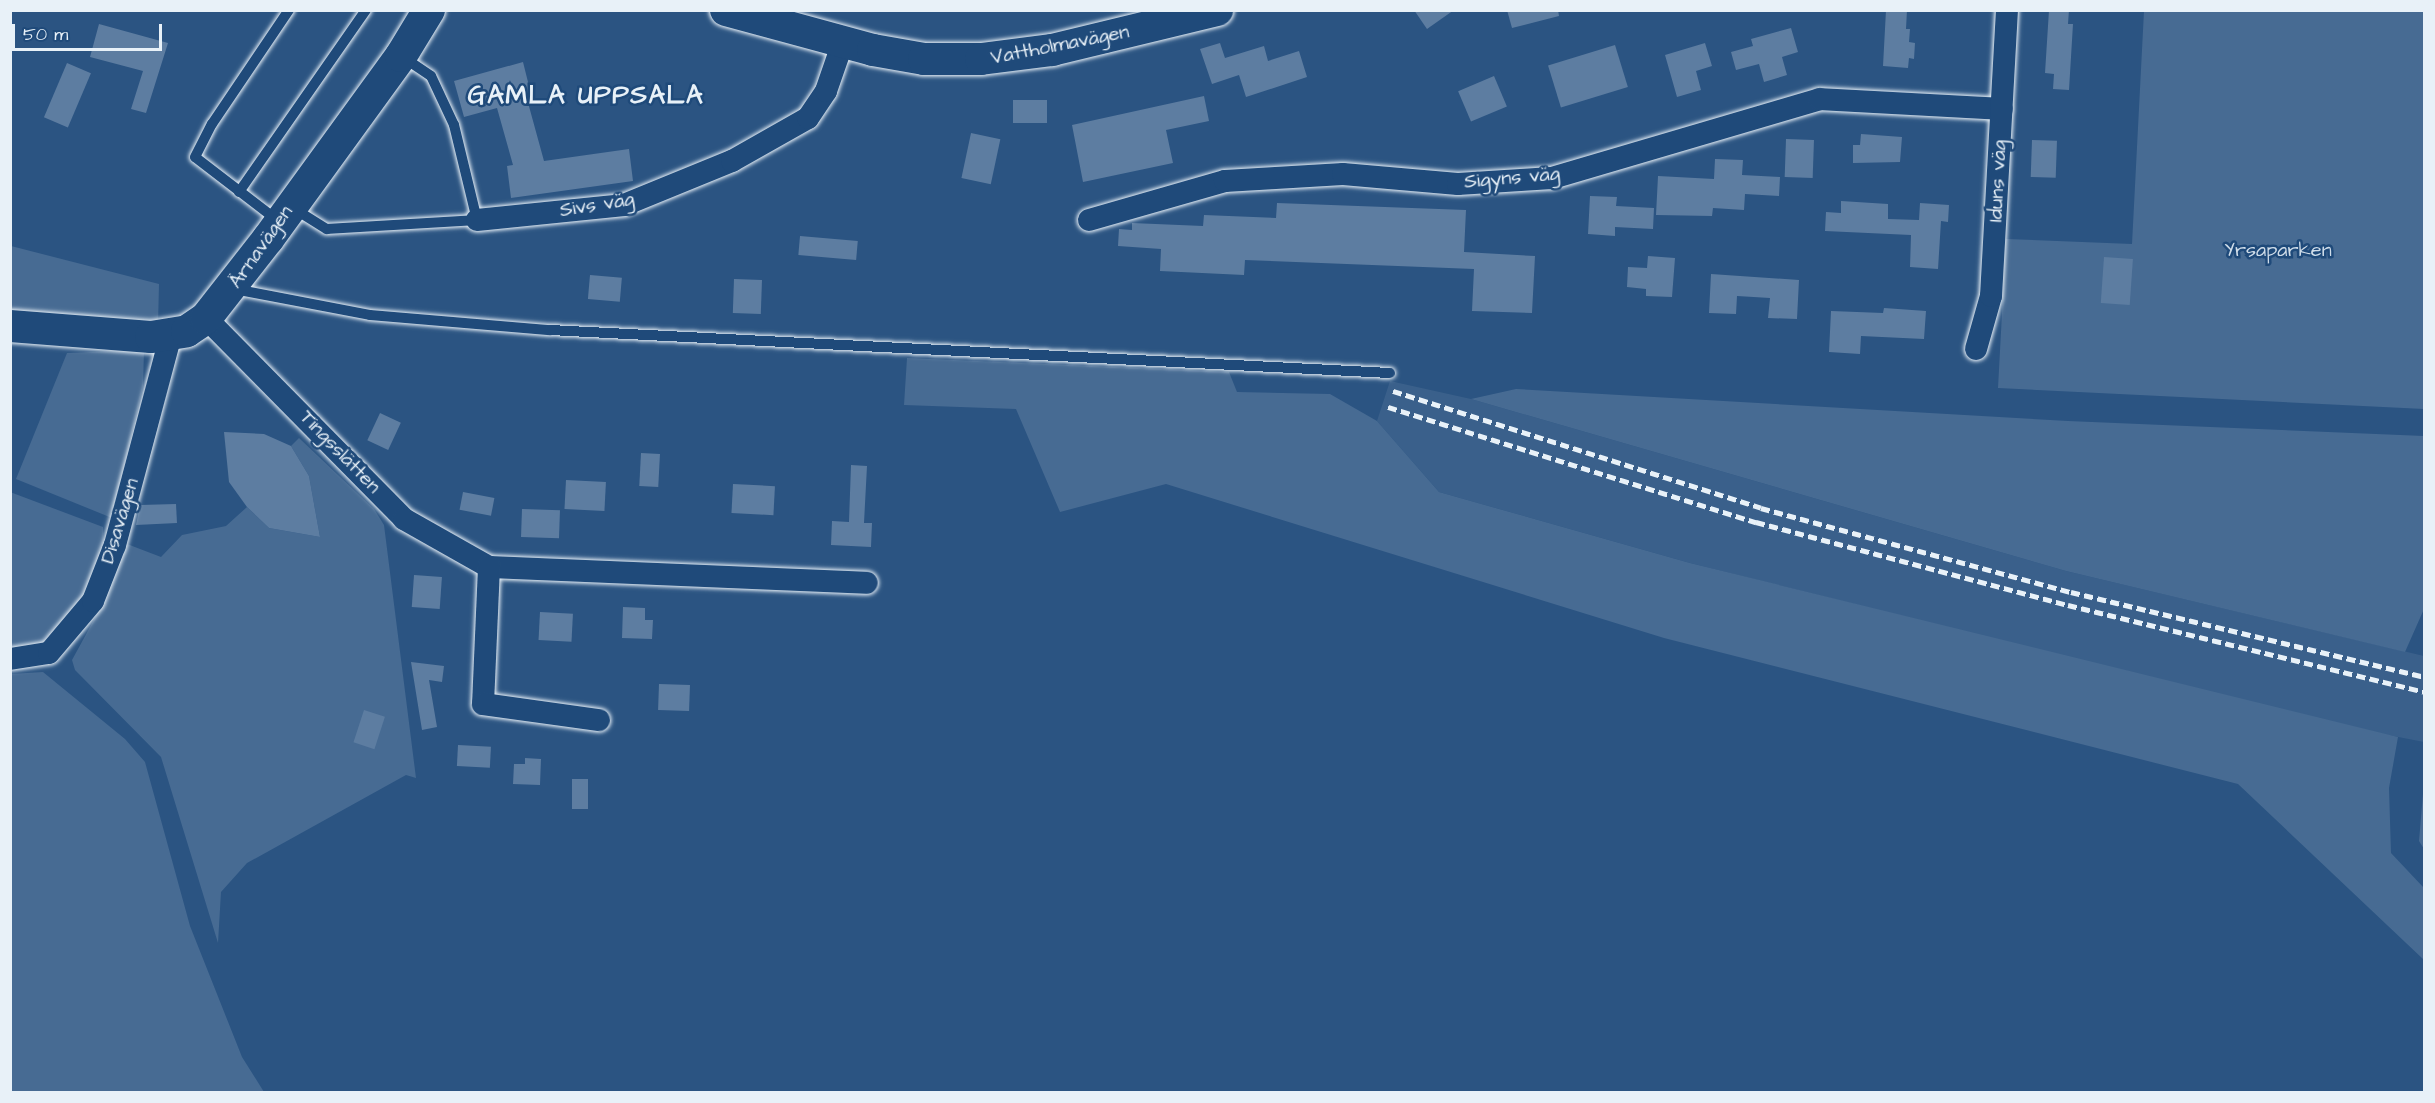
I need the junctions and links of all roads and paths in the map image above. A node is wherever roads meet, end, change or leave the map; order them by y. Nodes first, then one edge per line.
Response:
1 (289, 10) edge
2 (366, 10) edge
3 (429, 10) edge
4 (726, 10) edge
5 (1217, 10) edge
6 (2007, 10) edge
7 (843, 42) junction
8 (401, 56) junction
9 (2001, 109) junction
10 (238, 192) junction
11 (285, 214) junction
12 (477, 220) junction
13 (1089, 220) dead end
14 (231, 289) junction
15 (206, 318) junction
16 (10, 326) edge
17 (171, 336) junction
18 (1976, 349) dead end
19 (1390, 373) dead end
20 (489, 567) junction
21 (867, 583) dead end
22 (10, 659) edge
23 (599, 720) dead end

1 - 10 lane, Sivs väg
2 - 10 lane
3 - 8 street, Ärnavägen
4 - 7 street, Vattholmavägen
5 - 7 street, Vattholmavägen
6 - 9 street, Iduns väg
7 - 12 street, Sivs väg
8 - 11 street, Ärnavägen
8 - 12 lane
9 - 13 street, Sigyns väg
9 - 18 street, Iduns väg
10 - 11 lane, Sivs väg
11 - 12 lane, Sivs väg
11 - 14 street, Ärnavägen
14 - 15 street, Ärnavägen
14 - 19 lane
15 - 17 street, Ärnavägen
15 - 20 street, Tingsslätten
16 - 17 street, Ärnavägen
17 - 22 street, Disavägen
20 - 21 street, Tingsslätten
20 - 23 street

